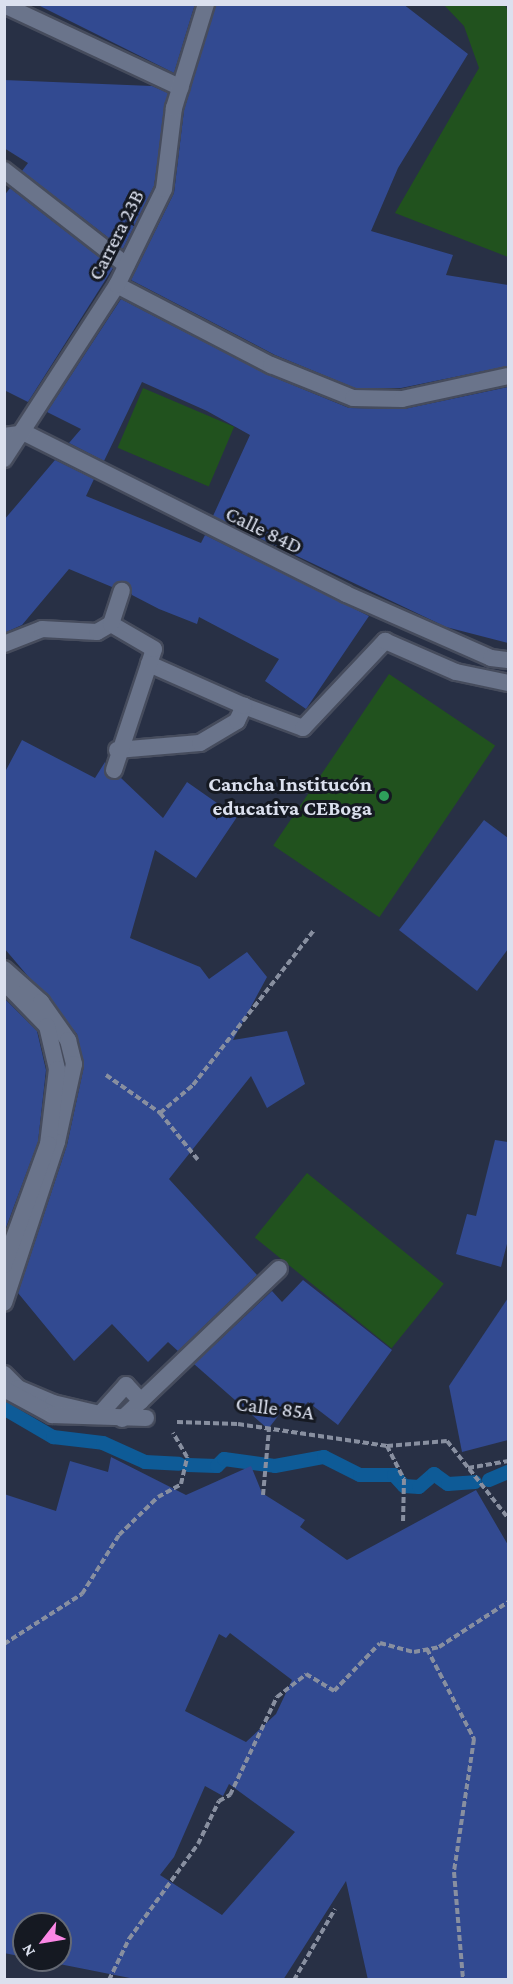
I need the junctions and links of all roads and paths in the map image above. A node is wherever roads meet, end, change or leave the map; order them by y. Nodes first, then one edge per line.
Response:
1 (206, 4) edge
2 (4, 5) edge
3 (181, 88) junction
4 (4, 170) edge
5 (126, 265) junction
6 (117, 285) junction
7 (508, 376) edge
8 (25, 433) junction
9 (4, 436) edge
10 (4, 459) edge
11 (122, 591) dead end
12 (111, 624) junction
13 (4, 644) edge
14 (508, 660) edge
15 (149, 663) junction
16 (508, 683) edge
17 (244, 706) junction
18 (117, 750) junction
19 (114, 770) dead end
20 (314, 930) dead end
21 (4, 969) edge
22 (4, 982) edge
23 (70, 1052) junction
24 (160, 1113) junction
25 (198, 1160) dead end
26 (4, 1265) edge
27 (279, 1269) dead end
28 (4, 1303) edge
29 (4, 1374) edge
30 (4, 1389) edge
31 (141, 1401) junction
32 (146, 1418) junction
33 (122, 1419) junction
34 (269, 1431) junction
35 (387, 1446) junction
36 (508, 1461) edge
37 (468, 1468) junction
38 (263, 1495) dead end
39 (508, 1518) edge
40 (403, 1523) dead end
41 (508, 1602) edge
42 (4, 1644) edge
43 (427, 1649) junction
44 (335, 1909) dead end
45 (110, 1980) edge
46 (294, 1980) edge
47 (463, 1980) edge

1 - 3 street, Carrera 23B
2 - 3 street
3 - 5 street, Carrera 23B
4 - 5 street
5 - 6 street, Carrera 23B
6 - 7 street
6 - 8 street, Carrera 23B
8 - 9 street
8 - 10 street, Carrera 23B
8 - 14 street, Calle 84D
11 - 12 street
12 - 13 street
12 - 15 street
15 - 17 street
15 - 18 street
16 - 17 street
17 - 18 street
18 - 19 street
20 - 24 path
21 - 23 street
22 - 26 street
23 - 24 path
23 - 28 street
24 - 25 path
27 - 31 street
29 - 31 street
30 - 33 street
31 - 33 street
32 - 33 street
32 - 34 path, Calle 85A
32 - 42 path
34 - 35 path, Calle 85A
34 - 38 path
35 - 37 path, Calle 85A
35 - 40 path
36 - 37 path
37 - 39 path, Calle 85A
41 - 43 path
43 - 45 path
43 - 47 path
44 - 46 path

